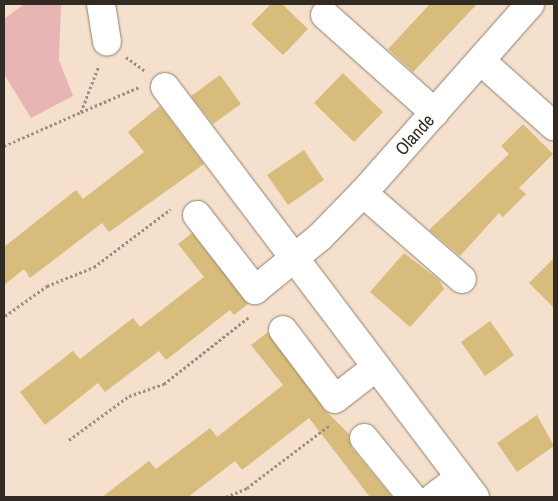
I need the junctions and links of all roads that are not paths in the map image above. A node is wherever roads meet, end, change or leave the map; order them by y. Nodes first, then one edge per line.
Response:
1 (101, 4) edge
2 (530, 4) edge
3 (325, 15) dead end
4 (107, 42) road end
5 (481, 61) junction
6 (160, 83) road end
7 (435, 113) junction
8 (554, 126) edge
9 (363, 193) junction
10 (188, 209) road end
11 (293, 260) junction
12 (462, 279) dead end
13 (283, 330) dead end
14 (376, 368) junction
15 (364, 438) dead end
16 (467, 487) edge
17 (412, 497) edge
18 (434, 497) edge

1 - 4 street
2 - 5 street, Olande
3 - 7 street
5 - 7 street, Olande
5 - 8 street
6 - 11 street
7 - 9 street, Olande
9 - 11 street, Olande
9 - 12 street
10 - 11 street, Olande
11 - 14 street
13 - 14 street
14 - 16 street
15 - 17 street
16 - 18 street

